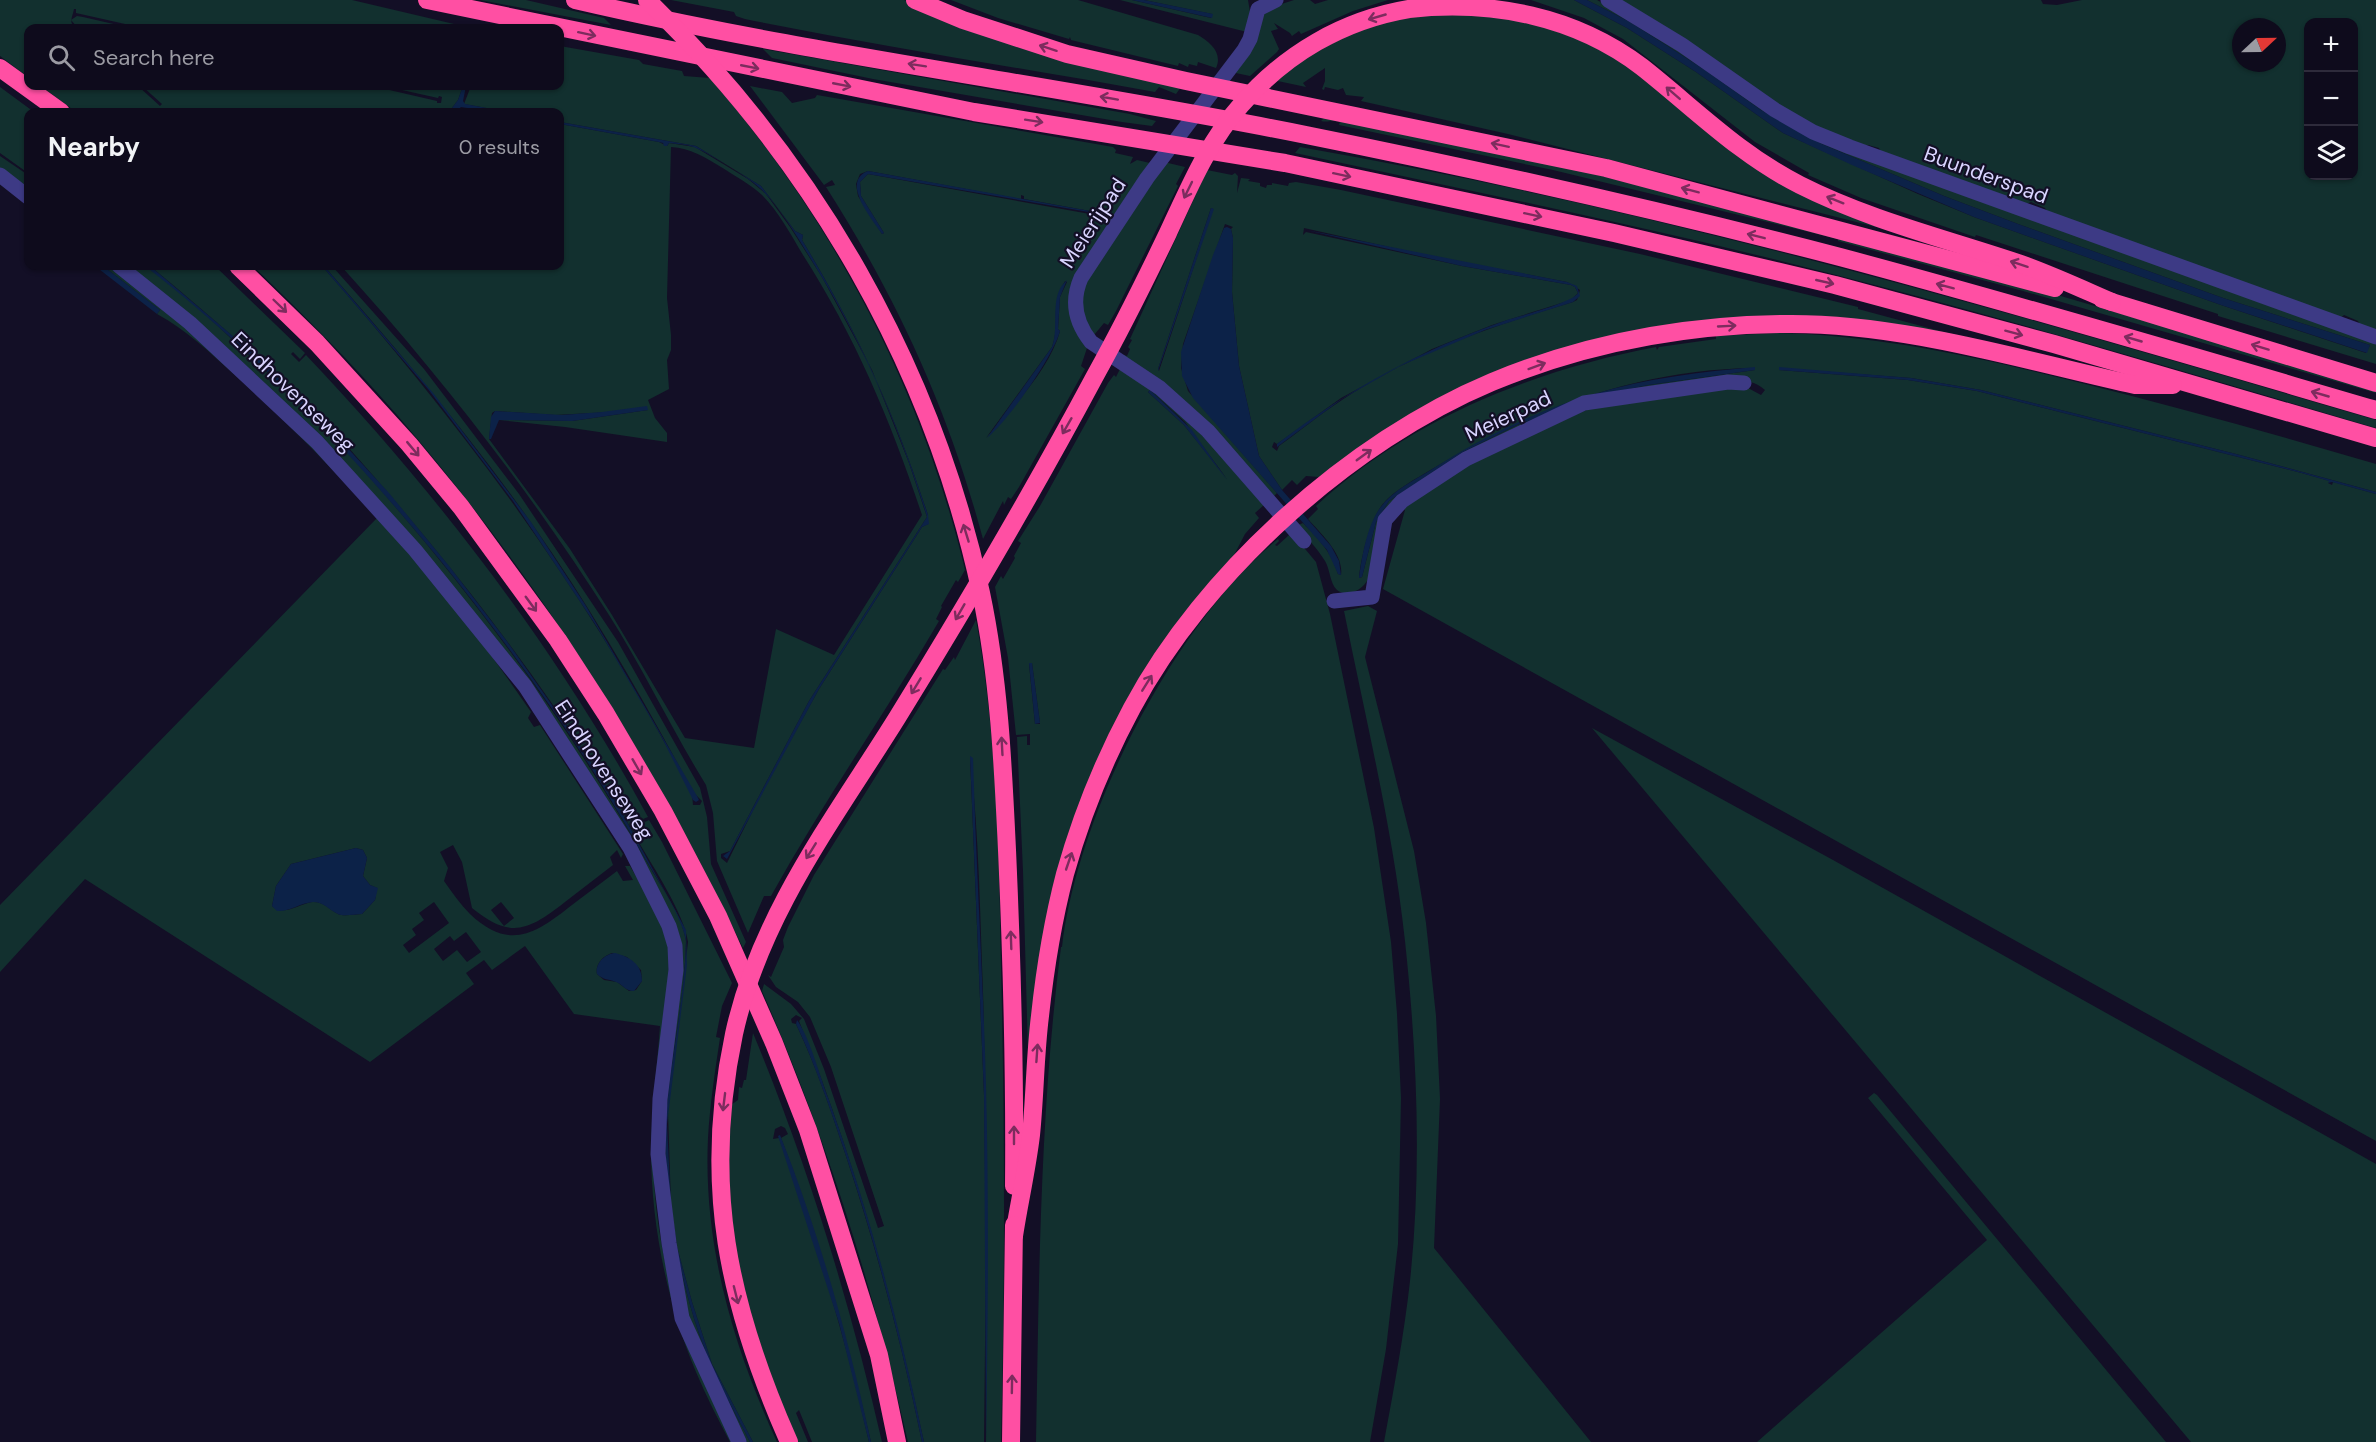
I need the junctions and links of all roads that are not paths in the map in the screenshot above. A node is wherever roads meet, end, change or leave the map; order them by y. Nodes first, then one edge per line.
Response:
1 (427, 0) edge
2 (647, 0) edge
3 (915, 0) edge
4 (1276, 0) edge
5 (1608, 0) edge
6 (583, 2) edge
7 (541, 24) edge
8 (564, 29) edge
9 (0, 68) edge
10 (24, 85) edge
11 (30, 90) edge
12 (55, 108) edge
13 (0, 175) edge
14 (24, 193) edge
15 (124, 270) edge
16 (242, 270) edge
17 (2112, 302) junction
18 (2376, 337) edge
19 (1744, 383) dead end
20 (2376, 383) edge
21 (2193, 385) junction
22 (2376, 410) edge
23 (2376, 438) edge
24 (1304, 541) dead end
25 (1334, 601) dead end
26 (1014, 1236) junction
27 (739, 1442) edge
28 (789, 1442) edge
29 (897, 1442) edge
30 (1011, 1442) edge

1 -> 7 highway
26 -> 2 highway
17 -> 3 highway
4 - 24 street, Meierijpad
5 - 18 street, Buunderspad
22 -> 6 highway
8 -> 21 highway
9 - 10 highway
11 - 12 highway
13 - 14 street
15 - 27 street, Eindhovenseweg
16 -> 29 highway
20 -> 17 highway
17 -> 28 highway
19 - 25 street, Meierpad
21 - 23 highway
26 -> 21 highway
30 -> 26 highway

